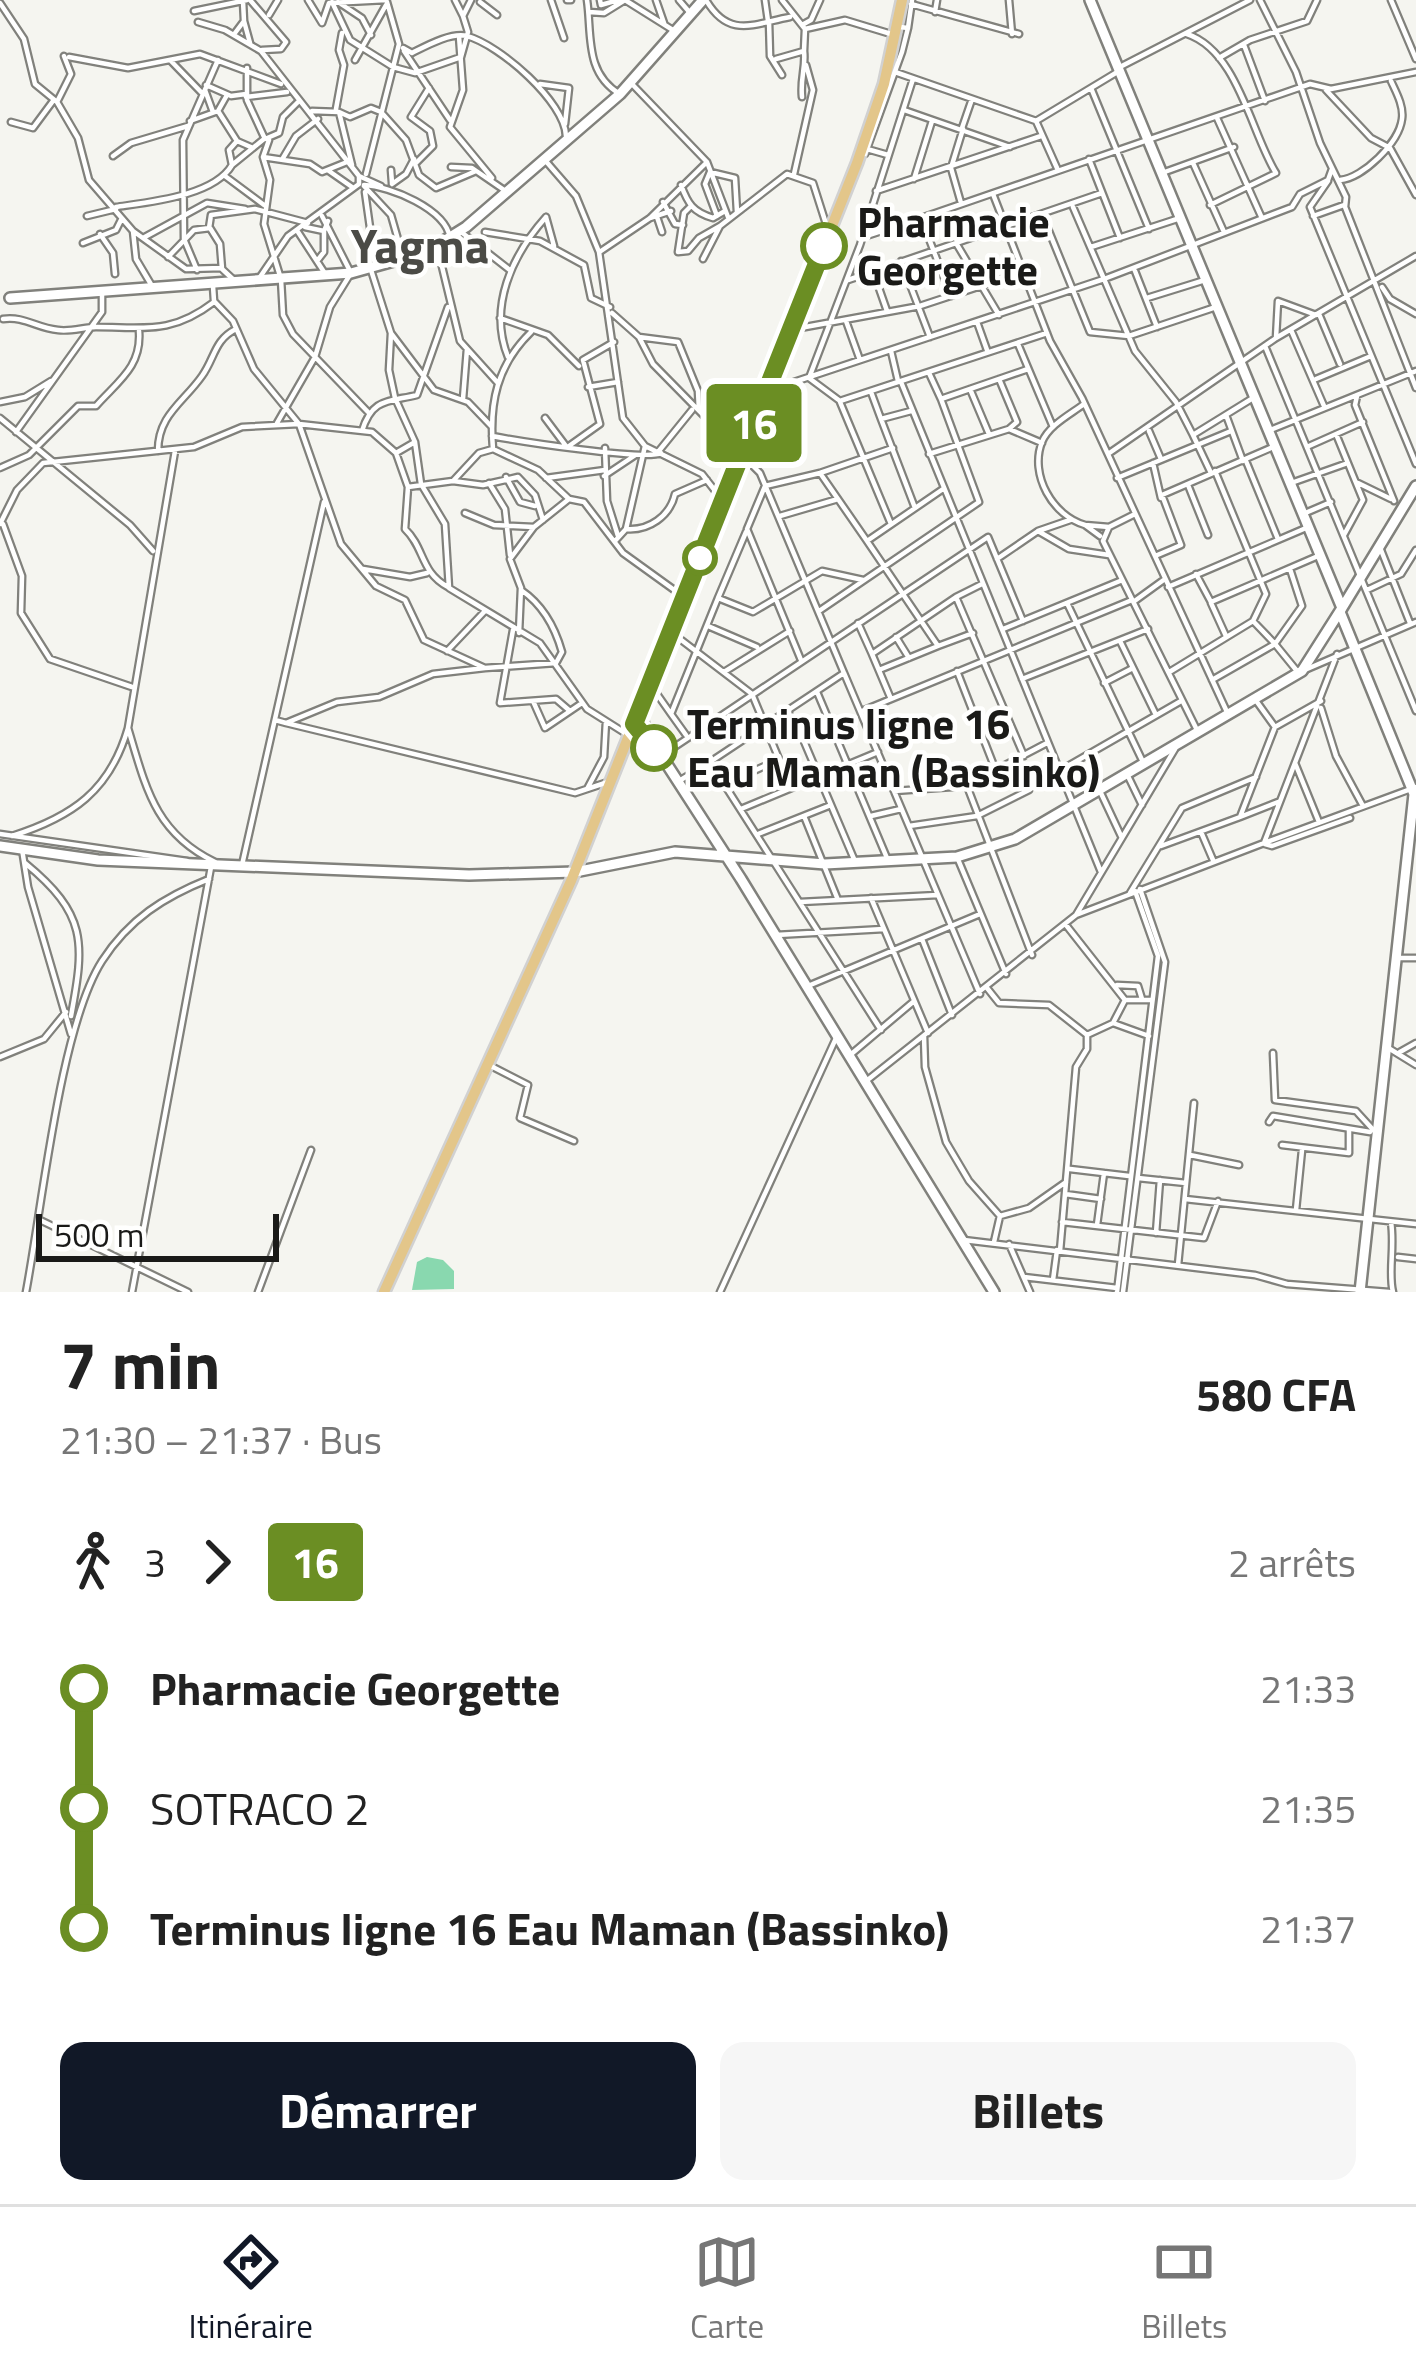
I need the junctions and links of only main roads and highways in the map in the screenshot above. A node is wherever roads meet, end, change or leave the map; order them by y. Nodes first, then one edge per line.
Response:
1 (908, 2) edge
2 (384, 1292) edge

1 - 2 main road

